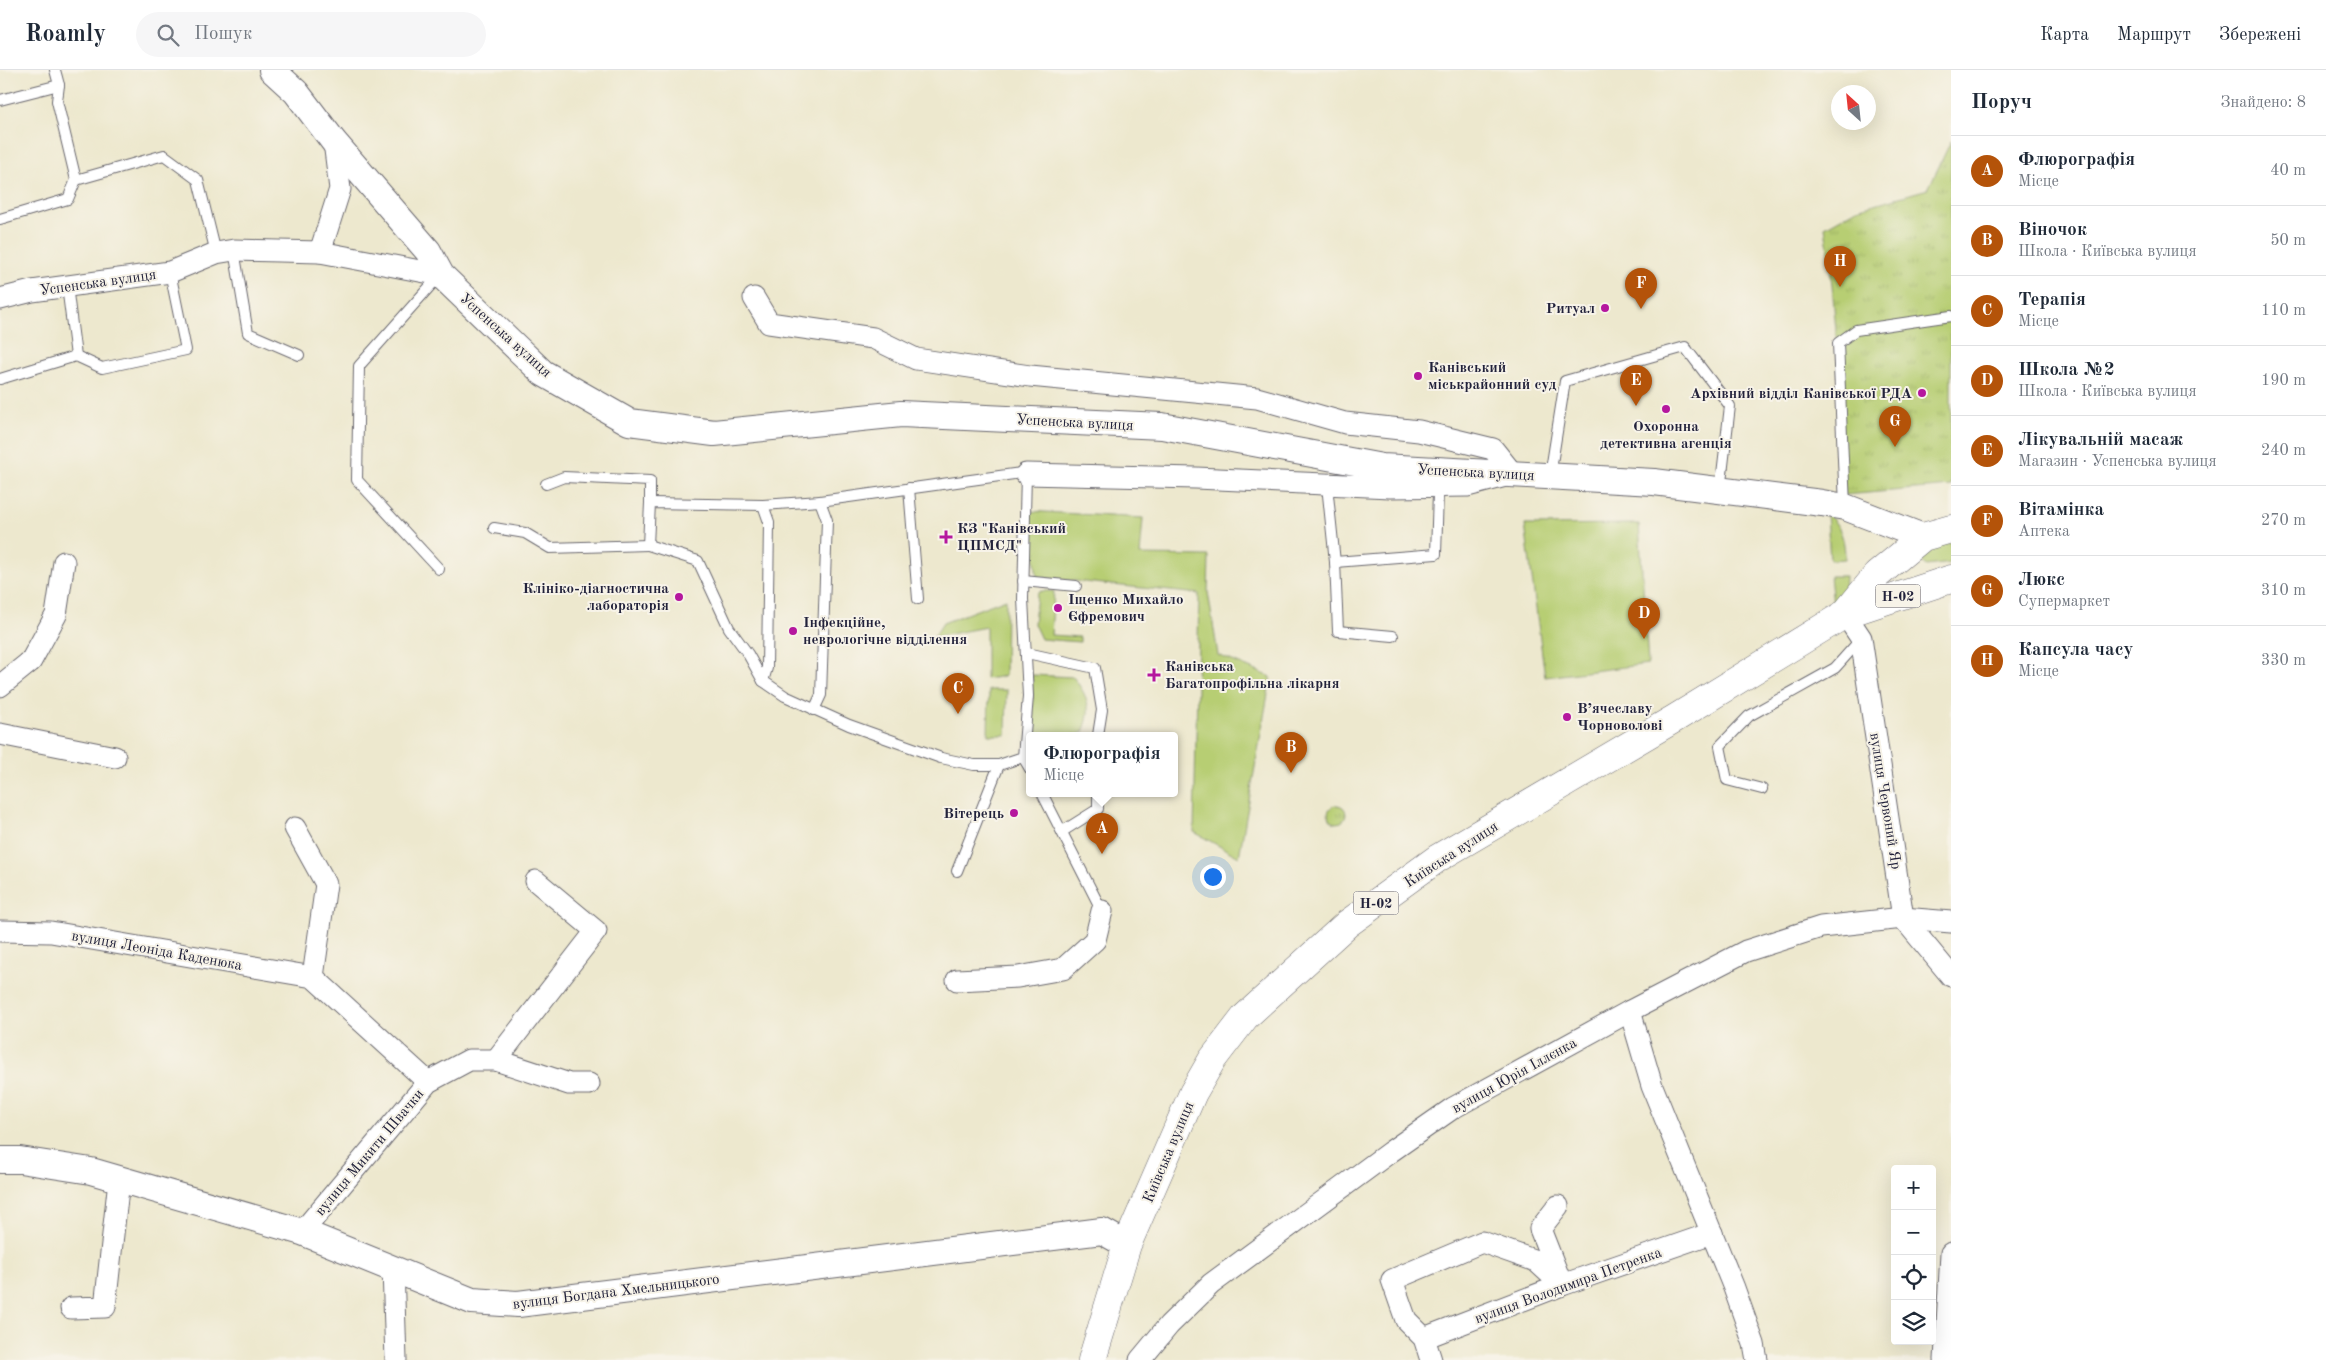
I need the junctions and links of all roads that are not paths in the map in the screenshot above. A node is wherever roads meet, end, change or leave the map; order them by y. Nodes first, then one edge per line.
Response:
1 (55, 70) edge
2 (272, 70) edge
3 (291, 81) edge
4 (59, 85) junction
5 (0, 100) edge
6 (334, 142) junction
7 (76, 180) junction
8 (0, 219) edge
9 (225, 252) junction
10 (320, 252) junction
11 (170, 272) junction
12 (441, 275) junction
13 (67, 286) junction
14 (754, 298) dead end
15 (0, 299) edge
16 (1951, 316) edge
17 (299, 354) dead end
18 (76, 356) junction
19 (0, 379) edge
20 (1026, 474) junction
21 (1513, 474) junction
22 (1550, 476) junction
23 (546, 484) dead end
24 (1332, 484) junction
25 (1467, 486) junction
26 (909, 488) junction
27 (1720, 490) junction
28 (820, 501) junction
29 (650, 503) junction
30 (763, 506) junction
31 (1846, 507) junction
32 (494, 528) dead end
33 (1951, 529) edge
34 (1923, 537) junction
35 (648, 545) junction
36 (64, 562) dead end
37 (1335, 562) junction
38 (439, 569) dead end
39 (1951, 579) edge
40 (1023, 580) junction
41 (1076, 586) dead end
42 (918, 598) dead end
43 (1845, 614) junction
44 (1393, 636) dead end
45 (1861, 638) junction
46 (1027, 653) junction
47 (763, 682) junction
48 (0, 686) edge
49 (814, 710) junction
50 (1027, 732) edge
51 (1098, 732) edge
52 (0, 734) edge
53 (1026, 756) edge
54 (115, 757) dead end
55 (999, 765) junction
56 (1762, 789) dead end
57 (1044, 797) edge
58 (1098, 797) edge
59 (295, 828) dead end
60 (1063, 831) junction
61 (957, 871) dead end
62 (536, 882) dead end
63 (1102, 910) joint
64 (1903, 918) junction
65 (1951, 922) edge
66 (0, 931) edge
67 (1951, 976) edge
68 (313, 977) junction
69 (957, 980) dead end
70 (1630, 1011) junction
71 (496, 1060) junction
72 (428, 1082) junction
73 (589, 1084) dead end
74 (0, 1160) edge
75 (119, 1180) junction
76 (1558, 1206) dead end
77 (302, 1232) junction
78 (1712, 1233) junction
79 (1127, 1245) junction
80 (1951, 1253) edge
81 (393, 1268) junction
82 (1562, 1285) junction
83 (71, 1308) dead end
84 (1424, 1338) junction
85 (396, 1360) edge
86 (1092, 1360) edge
87 (1140, 1360) edge
88 (1432, 1360) edge
89 (1757, 1360) edge
90 (1945, 1360) edge

1 - 4 lane
2 - 3 street, Успенська вулиця
3 - 6 street, Успенська вулиця
4 - 5 lane
4 - 7 lane
6 - 10 street, Успенська вулиця
6 - 12 street, Успенська вулиця
7 - 8 lane
7 - 9 lane
9 - 10 street, Успенська вулиця
9 - 11 street, Успенська вулиця
9 - 17 lane
10 - 12 street
11 - 13 street, Успенська вулиця
11 - 18 lane
12 - 21 street, Успенська вулиця
12 - 38 lane
13 - 15 street, Успенська вулиця
13 - 18 lane
14 - 21 street
16 - 31 lane
18 - 19 lane
20 - 24 street
20 - 26 lane
20 - 40 lane
21 - 22 street, Успенська вулиця
21 - 25 street
22 - 27 street, Успенська вулиця
22 - 27 lane
23 - 29 lane
24 - 25 street
24 - 37 lane
25 - 37 lane
26 - 28 lane
26 - 42 lane
27 - 31 street, Успенська вулиця
28 - 30 lane
28 - 49 lane
29 - 30 lane
29 - 35 lane
30 - 47 lane
31 - 34 street, Успенська вулиця
32 - 35 lane
33 - 34 main road, Н-02
34 - 43 main road, Київська вулиця / Н-02
35 - 47 lane
36 - 48 street
37 - 44 lane
39 - 43 main road, Київська вулиця / Н-02
40 - 41 lane
40 - 46 lane
43 - 45 street, вулиця Червоний Яр
43 - 79 main road, Київська вулиця / Н-02
45 - 56 lane
45 - 64 street, вулиця Червоний Яр
46 - 50 lane
46 - 51 lane
47 - 49 lane
49 - 55 lane
52 - 54 street
53 - 55 lane
55 - 61 lane
57 - 60 lane
58 - 60 lane
59 - 68 street
60 - 63 lane
62 - 71 street
63 - 69 street
64 - 65 street, вулиця Юрія Іллєнка
64 - 67 street
64 - 70 street, вулиця Юрія Іллєнка
66 - 68 street, вулиця Леоніда Каденюка
68 - 72 street
70 - 78 street
70 - 87 street, вулиця Юрія Іллєнка
71 - 72 street, вулиця Микити Швачки
71 - 73 street, вулиця Микити Швачки
72 - 77 street, вулиця Микити Швачки
74 - 75 street, вулиця Богдана Хмельницького
75 - 77 street, вулиця Богдана Хмельницького
75 - 83 street
76 - 82 street
77 - 81 street, вулиця Богдана Хмельницького
78 - 82 street, вулиця Володимира Петренка
78 - 89 street
79 - 81 street, вулиця Богдана Хмельницького
79 - 86 main road, Київська вулиця / Н-02
80 - 90 street
81 - 85 street
82 - 84 street, вулиця Володимира Петренка
82 - 84 street
84 - 88 street

